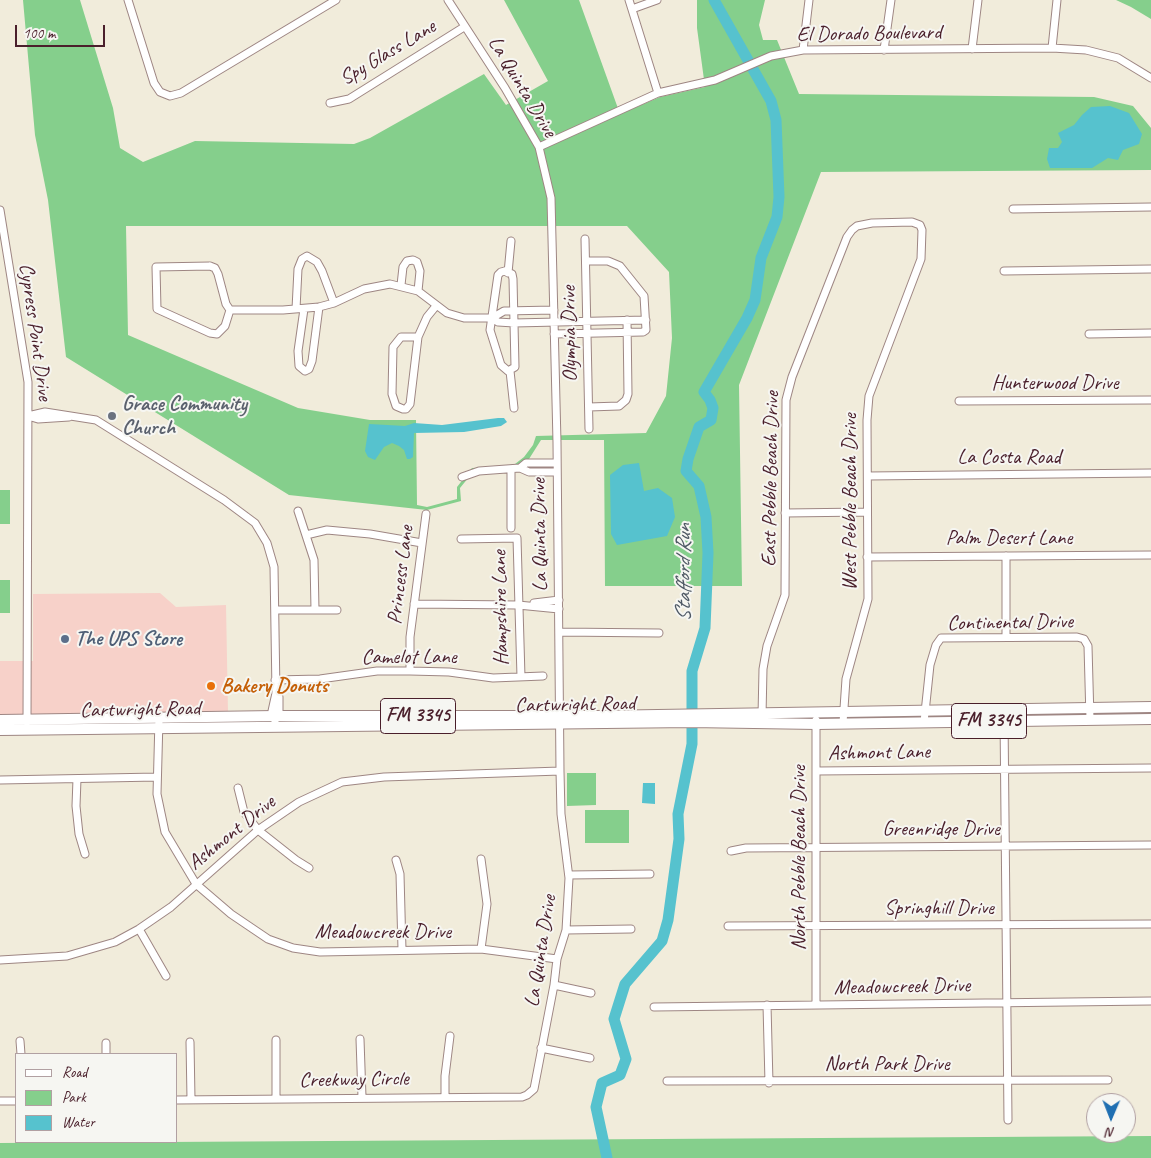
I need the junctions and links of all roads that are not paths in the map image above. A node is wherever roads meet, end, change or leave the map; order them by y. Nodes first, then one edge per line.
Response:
1 (128, 0) edge
2 (336, 0) edge
3 (448, 0) edge
4 (629, 0) edge
5 (657, 0) edge
6 (809, 0) edge
7 (891, 0) edge
8 (978, 0) edge
9 (1057, 0) edge
10 (632, 9) junction
11 (464, 27) junction
12 (1052, 48) junction
13 (972, 49) junction
14 (803, 50) junction
15 (884, 50) junction
16 (1151, 78) edge
17 (658, 93) junction
18 (330, 103) dead end
19 (539, 147) junction
20 (1151, 207) edge
21 (1013, 209) dead end
22 (0, 210) edge
23 (864, 224) joint
24 (585, 239) dead end
25 (511, 241) dead end
26 (586, 261) junction
27 (1151, 269) edge
28 (1004, 271) dead end
29 (508, 273) junction
30 (401, 285) junction
31 (418, 291) junction
32 (334, 303) junction
33 (436, 306) junction
34 (319, 307) junction
35 (300, 309) junction
36 (230, 310) junction
37 (514, 310) junction
38 (554, 310) junction
39 (492, 318) junction
40 (627, 320) junction
41 (646, 320) junction
42 (587, 321) junction
43 (554, 322) junction
44 (514, 323) junction
45 (627, 332) junction
46 (587, 333) junction
47 (1151, 333) edge
48 (554, 334) junction
49 (1089, 334) dead end
50 (418, 337) junction
51 (509, 371) junction
52 (1151, 400) edge
53 (959, 401) dead end
54 (589, 407) junction
55 (514, 408) dead end
56 (28, 416) junction
57 (589, 429) dead end
58 (557, 463) junction
59 (520, 468) junction
60 (511, 469) junction
61 (557, 472) junction
62 (1151, 473) edge
63 (868, 476) junction
64 (462, 477) dead end
65 (298, 511) dead end
66 (867, 512) junction
67 (785, 513) junction
68 (426, 514) dead end
69 (511, 528) dead end
70 (306, 535) junction
71 (461, 539) dead end
72 (422, 543) junction
73 (1151, 555) edge
74 (1006, 556) junction
75 (867, 557) junction
76 (559, 600) junction
77 (414, 604) junction
78 (518, 605) junction
79 (559, 609) junction
80 (276, 610) junction
81 (315, 610) junction
82 (337, 610) dead end
83 (560, 632) junction
84 (659, 633) dead end
85 (1006, 638) junction
86 (410, 670) junction
87 (543, 676) dead end
88 (521, 677) junction
89 (276, 680) junction
90 (1151, 707) edge
91 (924, 709) junction
92 (1004, 709) junction
93 (815, 712) junction
94 (842, 712) junction
95 (1089, 714) junction
96 (275, 716) junction
97 (762, 717) junction
98 (1151, 719) edge
99 (0, 720) edge
100 (560, 721) junction
101 (1004, 721) junction
102 (924, 722) junction
103 (843, 723) junction
104 (159, 724) junction
105 (817, 724) junction
106 (27, 725) junction
107 (275, 727) junction
108 (0, 730) edge
109 (1151, 768) edge
110 (1004, 769) junction
111 (560, 771) junction
112 (817, 771) junction
113 (157, 777) junction
114 (77, 779) junction
115 (0, 780) edge
116 (238, 788) dead end
117 (258, 830) junction
118 (1151, 845) edge
119 (1005, 846) junction
120 (817, 847) junction
121 (731, 851) dead end
122 (85, 854) dead end
123 (481, 859) dead end
124 (396, 860) dead end
125 (309, 868) dead end
126 (650, 874) dead end
127 (569, 875) junction
128 (196, 884) junction
129 (1151, 924) edge
130 (1004, 925) junction
131 (728, 926) dead end
132 (815, 926) junction
133 (139, 929) junction
134 (566, 930) junction
135 (631, 930) dead end
136 (481, 949) junction
137 (402, 950) junction
138 (556, 959) junction
139 (0, 960) edge
140 (166, 976) dead end
141 (554, 985) junction
142 (592, 993) dead end
143 (1151, 1001) edge
144 (1006, 1003) junction
145 (816, 1005) junction
146 (654, 1006) dead end
147 (767, 1006) junction
148 (450, 1036) dead end
149 (360, 1039) dead end
150 (276, 1040) dead end
151 (20, 1042) dead end
152 (190, 1042) dead end
153 (106, 1043) dead end
154 (542, 1048) junction
155 (21, 1053) edge
156 (106, 1053) edge
157 (590, 1058) dead end
158 (1108, 1080) dead end
159 (666, 1081) dead end
160 (1008, 1081) junction
161 (769, 1083) junction
162 (531, 1093) joint
163 (445, 1096) junction
164 (362, 1097) junction
165 (276, 1098) junction
166 (191, 1099) junction
167 (178, 1100) edge
168 (0, 1101) edge
169 (15, 1101) edge
170 (1008, 1120) dead end

1 - 2 street
3 - 11 street, La Quinta Drive
4 - 10 street
5 - 10 street
6 - 14 street
7 - 15 street
8 - 13 street
9 - 12 street
10 - 17 street
11 - 18 street, Spy Glass Lane
11 - 19 street, La Quinta Drive
12 - 13 street, El Dorado Boulevard
12 - 16 street, El Dorado Boulevard
13 - 15 street, El Dorado Boulevard
14 - 15 street, El Dorado Boulevard
14 - 17 street, El Dorado Boulevard
17 - 19 street, El Dorado Boulevard
19 - 38 street, La Quinta Drive
20 - 21 street
22 - 56 street, Cypress Point Drive
23 - 63 street, West Pebble Beach Drive
23 - 67 street, East Pebble Beach Drive
24 - 26 street, Olympia Drive
25 - 29 street
26 - 41 street
26 - 42 street, Olympia Drive
27 - 28 street
29 - 37 street
29 - 39 street
30 - 31 street
30 - 31 street
30 - 32 street
31 - 33 street
32 - 34 street
32 - 35 street
33 - 39 street
33 - 50 street
34 - 35 street
34 - 35 street
35 - 36 street
36 - 36 street
37 - 38 street
37 - 39 street
37 - 44 street
38 - 43 street, La Quinta Drive
39 - 44 street
39 - 51 street
40 - 41 street
40 - 42 street
40 - 45 street
41 - 45 street
42 - 43 street
42 - 46 street, Olympia Drive
43 - 44 street
43 - 48 street, La Quinta Drive
44 - 51 street
45 - 46 street
45 - 54 street
46 - 48 street
46 - 54 street, Olympia Drive
47 - 49 street
48 - 58 street, La Quinta Drive
50 - 50 street
51 - 55 street
52 - 53 street, Hunterwood Drive
54 - 57 street, Olympia Drive
56 - 80 street
56 - 106 street, Cypress Point Drive
58 - 59 street
58 - 61 street, La Quinta Drive
59 - 60 street
59 - 61 street
60 - 64 street
60 - 69 street
61 - 76 street, La Quinta Drive
62 - 63 street, La Costa Road
63 - 66 street, West Pebble Beach Drive
65 - 70 street
66 - 67 street
66 - 75 street, West Pebble Beach Drive
67 - 97 street, East Pebble Beach Drive
68 - 72 street, Princess Lane
70 - 72 street
70 - 81 street
71 - 78 street, Hampshire Lane
72 - 77 street, Princess Lane
73 - 74 street, Palm Desert Lane
74 - 75 street, Palm Desert Lane
74 - 85 street
75 - 94 street, West Pebble Beach Drive
76 - 78 street
76 - 79 street, La Quinta Drive
77 - 78 street
77 - 86 street, Princess Lane
78 - 79 street
78 - 88 street, Hampshire Lane
79 - 83 street, La Quinta Drive
80 - 81 street
80 - 89 street
81 - 82 street
83 - 84 street
83 - 100 street, La Quinta Drive
85 - 91 street, Continental Drive
85 - 95 street, Continental Drive
86 - 88 street, Camelot Lane
86 - 89 street, Camelot Lane
87 - 88 street, Camelot Lane
89 - 96 street
90 - 95 main road, Cartwright Road / FM 3345
91 - 92 main road, Cartwright Road / FM 3345
91 - 94 main road, Cartwright Road / FM 3345
91 - 102 street, Continental Drive
92 - 95 main road, Cartwright Road / FM 3345
92 - 101 street
93 - 94 main road, Cartwright Road / FM 3345
93 - 97 main road, Cartwright Road / FM 3345
93 - 105 street, North Pebble Beach Drive
94 - 103 street, West Pebble Beach Drive
95 - 98 main road, Cartwright Road / FM 3345
95 - 101 main road, Cartwright Road / FM 3345
96 - 100 main road, Cartwright Road / FM 3345
96 - 104 main road, Cartwright Road / FM 3345
96 - 107 street
97 - 100 main road, Cartwright Road / FM 3345
97 - 105 main road, Cartwright Road / FM 3345
99 - 106 main road, Cartwright Road / FM 3345
100 - 107 main road, Cartwright Road / FM 3345
100 - 111 street, La Quinta Drive
101 - 102 main road, Cartwright Road / FM 3345
101 - 110 street
102 - 103 main road, Cartwright Road / FM 3345
103 - 105 main road, Cartwright Road / FM 3345
104 - 106 main road, Cartwright Road / FM 3345
104 - 107 main road, Cartwright Road / FM 3345
104 - 113 street, Meadowcreek Drive
105 - 112 street, North Pebble Beach Drive
106 - 108 main road, Cartwright Road / FM 3345
109 - 110 street, Ashmont Lane
110 - 112 street, Ashmont Lane
110 - 119 street
111 - 117 street, Ashmont Drive
111 - 127 street, La Quinta Drive
112 - 120 street, North Pebble Beach Drive
113 - 114 street
113 - 128 street, Meadowcreek Drive
114 - 115 street
114 - 122 street
116 - 117 street
117 - 125 street
117 - 128 street, Ashmont Drive
118 - 119 street, Greenridge Drive
119 - 120 street, Greenridge Drive
119 - 130 street
120 - 121 street, Greenridge Drive
120 - 132 street, North Pebble Beach Drive
123 - 136 street
124 - 137 street
126 - 127 street
127 - 134 street, La Quinta Drive
128 - 133 street, Ashmont Drive
128 - 137 street, Meadowcreek Drive
129 - 130 street, Springhill Drive
130 - 132 street, Springhill Drive
130 - 144 street
131 - 132 street, Springhill Drive
132 - 145 street, North Pebble Beach Drive
133 - 139 street, Ashmont Drive
133 - 140 street
134 - 135 street
134 - 138 street, La Quinta Drive
136 - 137 street, Meadowcreek Drive
136 - 138 street, Meadowcreek Drive
138 - 141 street, La Quinta Drive
141 - 142 street
141 - 154 street, La Quinta Drive
143 - 144 street, Meadowcreek Drive
144 - 145 street, Meadowcreek Drive
144 - 160 street
145 - 147 street, Meadowcreek Drive
146 - 147 street, Meadowcreek Drive
147 - 161 street
148 - 163 street
149 - 164 street
150 - 165 street
151 - 155 street
152 - 166 street
153 - 156 street
154 - 157 street
154 - 162 street, La Quinta Drive
158 - 160 street, North Park Drive
159 - 161 street, North Park Drive
160 - 161 street, North Park Drive
160 - 170 street
162 - 163 street, Creekway Circle
163 - 164 street, Creekway Circle
164 - 165 street, Creekway Circle
165 - 166 street, Creekway Circle
166 - 167 street, Creekway Circle
168 - 169 street

